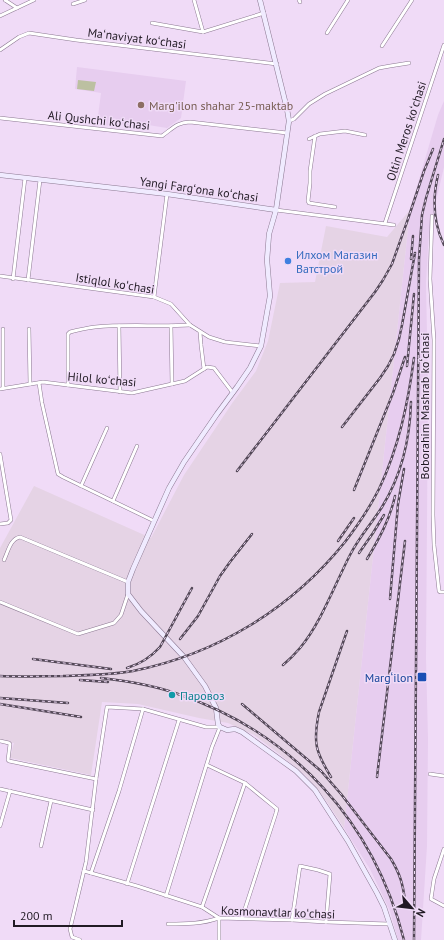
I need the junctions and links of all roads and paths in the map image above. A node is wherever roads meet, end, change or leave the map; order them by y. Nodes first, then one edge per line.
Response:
1 (5, 0) edge
2 (34, 0) edge
3 (85, 0) edge
4 (194, 0) edge
5 (260, 0) edge
6 (348, 0) edge
7 (412, 0) edge
8 (73, 4) dead end
9 (17, 8) junction
10 (264, 13) junction
11 (0, 16) edge
12 (152, 23) dead end
13 (204, 32) junction
14 (327, 33) dead end
15 (444, 45) edge
16 (382, 46) dead end
17 (0, 50) edge
18 (409, 63) dead end
19 (277, 64) junction
20 (0, 118) edge
21 (289, 121) junction
22 (287, 133) junction
23 (365, 135) dead end
24 (315, 136) junction
25 (309, 139) dead end
26 (0, 175) edge
27 (25, 178) junction
28 (40, 180) junction
29 (166, 194) junction
30 (335, 207) dead end
31 (276, 210) junction
32 (432, 216) dead end
33 (385, 224) junction
34 (394, 225) dead end
35 (0, 276) edge
36 (13, 279) junction
37 (28, 280) junction
38 (154, 296) junction
39 (190, 325) junction
40 (119, 326) junction
41 (171, 326) junction
42 (3, 329) dead end
43 (29, 329) dead end
44 (200, 332) junction
45 (261, 346) junction
46 (204, 369) junction
47 (39, 383) junction
48 (30, 384) junction
49 (172, 384) junction
50 (68, 385) junction
51 (2, 389) edge
52 (120, 392) junction
53 (233, 393) junction
54 (107, 428) dead end
55 (137, 446) dead end
56 (0, 454) edge
57 (81, 486) junction
58 (113, 502) junction
59 (154, 521) junction
60 (0, 524) edge
61 (4, 560) dead end
62 (128, 582) junction
63 (444, 592) edge
64 (128, 594) junction
65 (0, 602) edge
66 (143, 709) junction
67 (179, 720) junction
68 (220, 728) junction
69 (0, 741) edge
70 (207, 765) junction
71 (430, 774) dead end
72 (444, 776) edge
73 (96, 779) junction
74 (245, 783) junction
75 (0, 789) edge
76 (10, 791) junction
77 (51, 801) junction
78 (93, 810) junction
79 (0, 826) edge
80 (41, 846) dead end
81 (444, 849) edge
82 (84, 871) junction
83 (91, 873) junction
84 (127, 884) junction
85 (166, 896) junction
86 (444, 906) edge
87 (202, 907) junction
88 (219, 918) junction
89 (242, 918) junction
90 (292, 920) junction
91 (326, 922) junction
92 (168, 924) dead end
93 (389, 924) junction
94 (80, 940) edge
95 (219, 940) edge
96 (394, 940) edge

1 - 9 street
2 - 9 street
3 - 8 street
4 - 13 street
5 - 10 street
6 - 14 street
7 - 16 street
9 - 11 street
10 - 13 street
10 - 19 street
12 - 13 street
15 - 33 street, Oltin Meros koʻchasi
17 - 19 street, Maʻnaviyat koʻchasi
18 - 21 street
19 - 21 street
20 - 22 street, Ali Qushchi koʻchasi
21 - 22 street
22 - 31 street
23 - 24 street
24 - 25 street
24 - 30 street
26 - 27 street, Yangi Fargʻona koʻchasi
27 - 28 street, Yangi Fargʻona koʻchasi
27 - 36 street
28 - 29 street, Yangi Fargʻona koʻchasi
28 - 37 street
29 - 31 street, Yangi Fargʻona koʻchasi
29 - 38 street
31 - 33 street, Yangi Fargʻona koʻchasi
31 - 45 street
32 - 63 street, Boborahim Mashrab koʻchasi
33 - 34 street, Yangi Fargʻona koʻchasi
35 - 36 street, Istiqlol koʻchasi
36 - 37 street, Istiqlol koʻchasi
37 - 38 street, Istiqlol koʻchasi
38 - 39 street, Istiqlol koʻchasi
39 - 41 street
39 - 44 street, Istiqlol koʻchasi
40 - 41 street
40 - 50 street
40 - 52 street
41 - 49 street
42 - 51 street
43 - 48 street
44 - 45 street, Istiqlol koʻchasi
44 - 46 street
45 - 53 street
46 - 49 street, Hilol koʻchasi
46 - 53 street
47 - 48 street, Hilol koʻchasi
47 - 50 street, Hilol koʻchasi
47 - 57 street
48 - 51 street, Hilol koʻchasi
49 - 52 street, Hilol koʻchasi
50 - 52 street, Hilol koʻchasi
53 - 59 street
54 - 57 street
55 - 58 street
56 - 60 street
57 - 58 street
58 - 59 street
59 - 62 street
61 - 62 street
62 - 64 street
64 - 65 street
64 - 68 street
66 - 67 street
66 - 73 street
66 - 83 street
67 - 68 street
67 - 84 street
68 - 70 street
68 - 93 street
69 - 73 street
70 - 74 street
70 - 85 street
71 - 72 street
73 - 78 street
74 - 87 street
74 - 89 street
75 - 76 street
76 - 77 street
76 - 79 street
77 - 78 street
77 - 80 street
78 - 82 street
81 - 86 street
82 - 83 street
82 - 94 street
83 - 84 street
84 - 85 street
85 - 87 street
87 - 88 street
88 - 89 street, Kosmonavtlar koʻchasi
88 - 92 street, Kosmonavtlar koʻchasi
88 - 95 street
89 - 90 street, Kosmonavtlar koʻchasi
90 - 91 street, Kosmonavtlar koʻchasi
90 - 91 street
91 - 93 street, Kosmonavtlar koʻchasi
93 - 96 street

